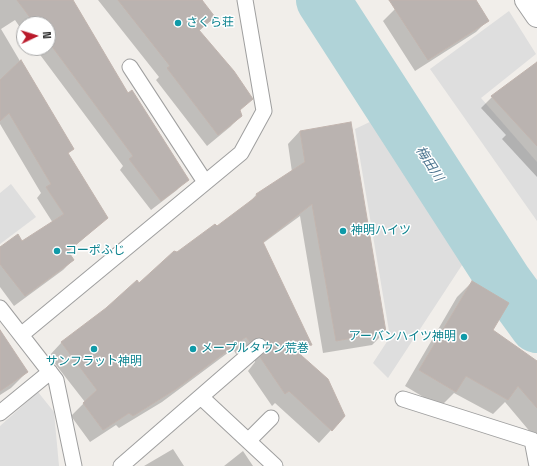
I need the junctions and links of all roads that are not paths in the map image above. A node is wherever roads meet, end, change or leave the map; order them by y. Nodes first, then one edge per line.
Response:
1 (245, 0) edge
2 (526, 0) edge
3 (537, 16) edge
4 (130, 67) dead end
5 (205, 182) junction
6 (0, 308) edge
7 (21, 335) junction
8 (259, 346) dead end
9 (50, 372) junction
10 (201, 397) junction
11 (403, 399) dead end
12 (0, 413) edge
13 (271, 418) dead end
14 (248, 441) junction
15 (74, 466) edge
16 (121, 466) edge
17 (275, 466) edge
18 (536, 466) edge

1 - 5 lane
2 - 3 street
4 - 5 lane
5 - 7 lane
6 - 7 lane
7 - 9 lane
8 - 10 lane
9 - 12 lane
9 - 15 lane
10 - 14 lane
10 - 16 lane
11 - 18 lane
13 - 14 lane
14 - 17 lane

